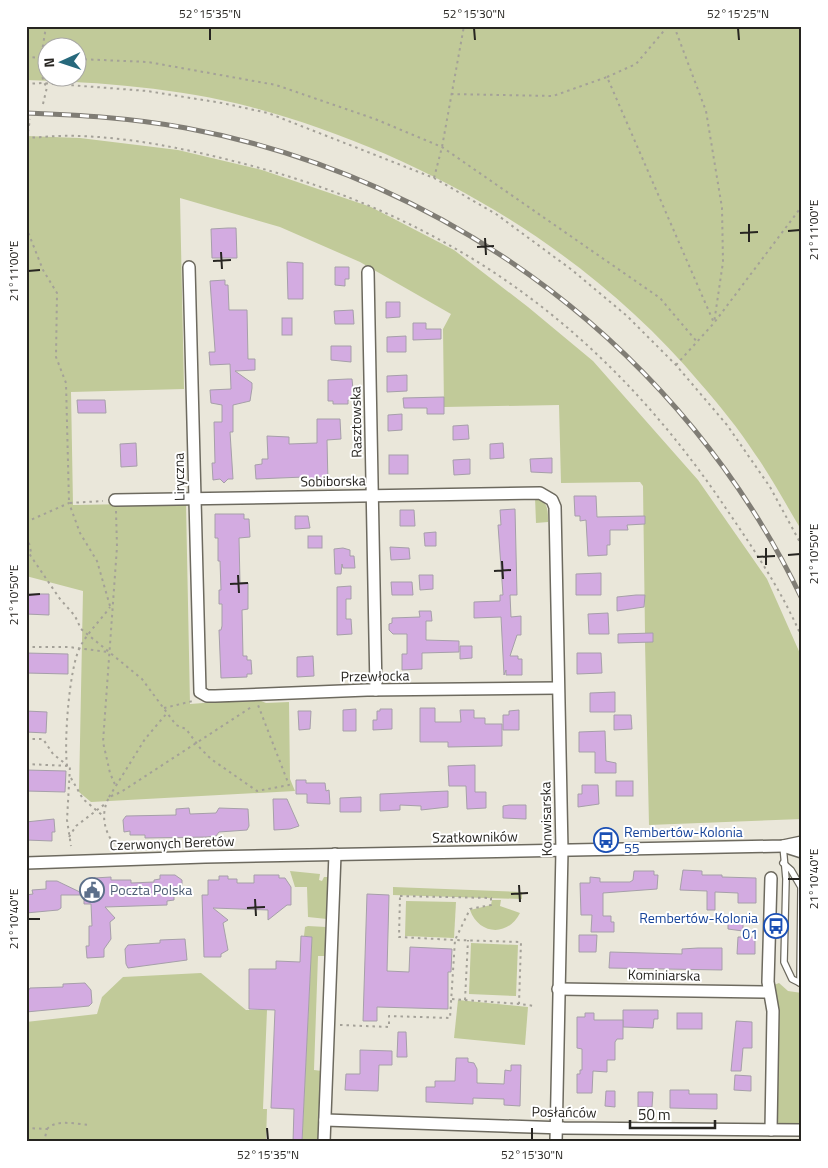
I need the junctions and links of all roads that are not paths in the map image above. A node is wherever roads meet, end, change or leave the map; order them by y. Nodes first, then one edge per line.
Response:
1 (189, 267) dead end
2 (368, 272) dead end
3 (372, 496) junction
4 (550, 497) joint
5 (195, 498) junction
6 (115, 500) road end
7 (558, 688) junction
8 (376, 690) junction
9 (201, 691) joint
10 (802, 842) edge
11 (783, 846) junction
12 (562, 850) junction
13 (802, 852) edge
14 (318, 854) joint
15 (335, 854) junction
16 (26, 863) edge
17 (783, 863) junction
18 (771, 878) dead end
19 (801, 984) edge
20 (558, 988) junction
21 (769, 992) junction
22 (325, 1120) junction
23 (556, 1127) junction
24 (771, 1130) junction
25 (802, 1130) edge
26 (324, 1142) edge
27 (556, 1142) edge

1 - 5 street, Liryczna
2 - 3 street, Rasztowska
3 - 4 street, Sobiborska
3 - 5 street, Sobiborska
3 - 8 street, Rasztowska
4 - 7 street, Konwisarska
5 - 6 street, Sobiborska
5 - 9 street, Liryczna
7 - 8 street, Przewłocka
7 - 12 street, Konwisarska
8 - 9 street, Przewłocka
10 - 11 street, Szatkowników
11 - 12 street, Szatkowników
11 - 13 street, Szatkowników
11 - 17 lane
12 - 15 street, Szatkowników
12 - 20 street, Konwisarska
14 - 15 street, Szatkowników
14 - 16 street, Czerwonych Beretów
15 - 22 street
17 - 19 lane
17 - 19 lane
18 - 21 street
20 - 21 street, Kominiarska
20 - 23 street, Konwisarska
21 - 24 street
22 - 23 street, Posłańców
22 - 26 street
23 - 24 street, Posłańców
23 - 27 street, Konwisarska
24 - 25 street, Posłańców

